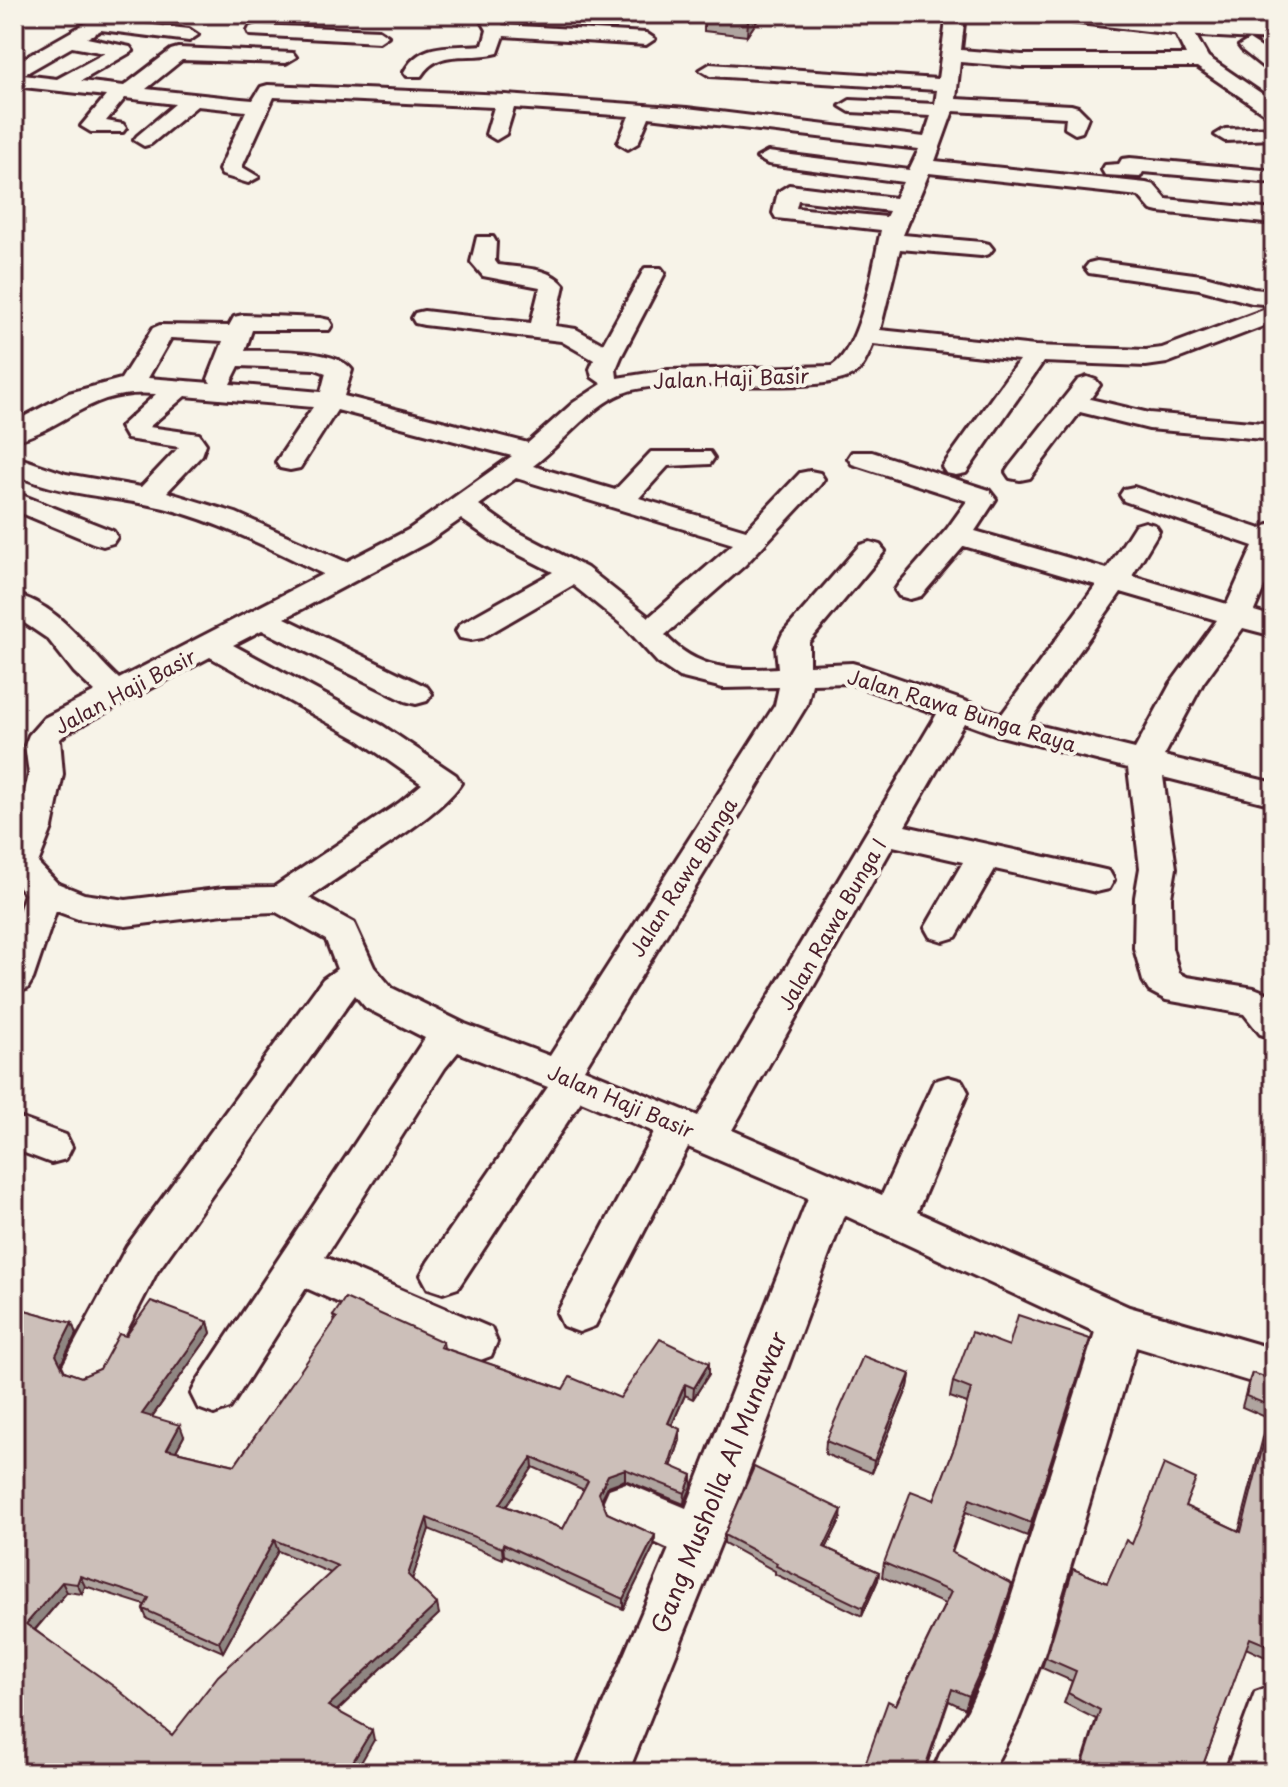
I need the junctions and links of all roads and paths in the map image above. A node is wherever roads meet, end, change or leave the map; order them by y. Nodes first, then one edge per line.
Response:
1 (76, 14) edge
2 (335, 14) edge
3 (956, 14) edge
4 (1062, 14) edge
5 (107, 19) edge
6 (496, 22) edge
7 (1182, 28) junction
8 (257, 31) dead end
9 (316, 33) junction
10 (1274, 33) edge
11 (189, 35) dead end
12 (379, 36) dead end
13 (646, 39) dead end
14 (69, 42) junction
15 (1274, 45) edge
16 (949, 55) junction
17 (286, 57) junction
18 (1201, 61) junction
19 (1274, 66) edge
20 (712, 71) junction
21 (14, 72) edge
22 (414, 72) dead end
23 (14, 80) edge
24 (56, 86) junction
25 (771, 88) dead end
26 (125, 92) junction
27 (263, 99) junction
28 (945, 100) junction
29 (191, 101) junction
30 (506, 101) junction
31 (850, 106) dead end
32 (1274, 111) edge
33 (641, 112) junction
34 (687, 114) junction
35 (116, 128) dead end
36 (1075, 128) dead end
37 (1274, 133) edge
38 (496, 134) dead end
39 (1225, 135) dead end
40 (144, 140) dead end
41 (628, 143) dead end
42 (932, 144) junction
43 (768, 158) dead end
44 (1028, 162) dead end
45 (919, 172) junction
46 (248, 177) dead end
47 (1274, 177) edge
48 (789, 192) dead end
49 (1274, 217) edge
50 (896, 224) junction
51 (485, 242) dead end
52 (981, 249) dead end
53 (1097, 268) dead end
54 (653, 273) dead end
55 (1274, 298) edge
56 (1274, 313) edge
57 (424, 318) dead end
58 (320, 325) dead end
59 (541, 332) junction
60 (864, 336) junction
61 (235, 346) junction
62 (1035, 354) junction
63 (608, 357) junction
64 (1094, 376) dead end
65 (131, 384) junction
66 (616, 386) junction
67 (180, 387) junction
68 (216, 391) junction
69 (328, 400) junction
70 (1074, 403) junction
71 (19, 425) edge
72 (1274, 432) edge
73 (700, 458) dead end
74 (862, 458) dead end
75 (522, 461) junction
76 (290, 462) dead end
77 (14, 464) edge
78 (956, 467) dead end
79 (1020, 472) dead end
80 (810, 479) dead end
81 (1134, 495) dead end
82 (148, 496) junction
83 (14, 500) edge
84 (622, 500) junction
85 (462, 505) junction
86 (44, 513) junction
87 (14, 529) edge
88 (1145, 531) dead end
89 (958, 535) junction
90 (1271, 536) edge
91 (103, 537) dead end
92 (752, 541) junction
93 (870, 551) dead end
94 (345, 573) junction
95 (576, 574) junction
96 (1114, 581) junction
97 (910, 590) dead end
98 (19, 612) edge
99 (260, 617) junction
100 (1236, 617) junction
101 (1274, 627) edge
102 (471, 631) dead end
103 (648, 634) junction
104 (210, 645) junction
105 (797, 675) junction
106 (114, 692) junction
107 (416, 694) dead end
108 (944, 696) junction
109 (1009, 728) junction
110 (30, 731) edge
111 (1144, 763) junction
112 (1274, 794) edge
113 (886, 833) junction
114 (985, 855) junction
115 (26, 874) edge
116 (1096, 880) dead end
117 (282, 899) junction
118 (943, 928) dead end
119 (358, 973) junction
120 (14, 979) edge
121 (1264, 1013) edge
122 (451, 1034) junction
123 (565, 1079) junction
124 (948, 1092) dead end
125 (693, 1131) junction
126 (832, 1190) junction
127 (892, 1220) junction
128 (296, 1264) junction
129 (443, 1275) dead end
130 (579, 1313) dead end
131 (1120, 1323) junction
132 (475, 1342) dead end
133 (86, 1365) dead end
134 (1274, 1369) edge
135 (214, 1394) dead end
136 (626, 1505) dead end
137 (697, 1537) junction
138 (1274, 1711) edge
139 (601, 1773) edge
140 (959, 1773) edge
141 (1252, 1773) edge

1 - 14 street
2 - 9 street
3 - 16 street, Jalan Haji Basir
4 - 7 main road
5 - 11 street
5 - 14 street
6 - 13 street
6 - 22 street
7 - 10 main road
7 - 18 street
8 - 9 street
9 - 12 street
9 - 17 street
14 - 21 street
14 - 24 street
15 - 19 street
16 - 18 street
16 - 28 street, Jalan Haji Basir
17 - 26 street
17 - 27 street
18 - 32 street
20 - 25 street
20 - 28 street
20 - 34 street
23 - 24 street
24 - 26 street
26 - 29 street
26 - 35 street
27 - 29 street
27 - 30 street
27 - 46 street
28 - 31 street
28 - 36 street
28 - 42 street, Jalan Haji Basir
29 - 40 street
30 - 33 street
30 - 38 street
33 - 34 street
33 - 41 street
34 - 42 street
37 - 39 street
42 - 45 street, Jalan Haji Basir
43 - 45 street
44 - 47 street
45 - 49 street
45 - 50 street, Jalan Haji Basir
48 - 50 street
50 - 52 street
50 - 60 street, Jalan Haji Basir
51 - 59 street
53 - 55 street
54 - 63 street
56 - 62 street
57 - 59 street
58 - 61 street
59 - 63 street
60 - 62 street
60 - 66 street, Jalan Haji Basir
61 - 65 street
61 - 68 street
61 - 69 street
62 - 78 street
63 - 66 street
64 - 70 street
65 - 67 street
65 - 71 street
66 - 75 street, Jalan Haji Basir
67 - 68 street
67 - 82 street
68 - 69 street
69 - 75 street
69 - 76 street
70 - 72 street
70 - 79 street
73 - 84 street
74 - 89 street
75 - 84 street
75 - 85 street, Jalan Haji Basir
77 - 82 street
80 - 92 street
81 - 90 street
82 - 94 street
83 - 86 street
84 - 92 street
85 - 94 street, Jalan Haji Basir
85 - 95 street, Jalan Rawa Bunga Raya
86 - 87 street
86 - 91 street
88 - 96 street
89 - 96 street
89 - 97 street
90 - 100 street
92 - 103 street
93 - 105 street, Jalan Rawa Bunga
94 - 99 street, Jalan Haji Basir
95 - 102 street
95 - 103 street, Jalan Rawa Bunga Raya
96 - 100 street
96 - 109 street
98 - 106 street
99 - 104 street, Jalan Haji Basir
99 - 107 street
100 - 101 street
100 - 111 street
103 - 105 street, Jalan Rawa Bunga Raya
104 - 106 street, Jalan Haji Basir
104 - 117 street
105 - 108 street, Jalan Rawa Bunga Raya
105 - 123 street, Jalan Rawa Bunga
106 - 110 street, Jalan Haji Basir
108 - 109 street, Jalan Rawa Bunga Raya
108 - 113 street, Jalan Rawa Bunga I
109 - 111 street, Jalan Rawa Bunga Raya
110 - 115 street, Jalan Haji Basir
111 - 112 street, Jalan Rawa Bunga Raya
111 - 121 street
113 - 114 street
113 - 125 street, Jalan Rawa Bunga I
114 - 116 street
114 - 118 street
115 - 117 street
115 - 120 street, Jalan Haji Basir
117 - 119 street, Jalan Haji Basir
119 - 122 street, Jalan Haji Basir
119 - 133 street
122 - 123 street, Jalan Haji Basir
122 - 128 street
123 - 125 street, Jalan Haji Basir
123 - 129 street, Jalan Rawa Bunga
124 - 127 street
125 - 126 street, Jalan Haji Basir
125 - 130 street, Jalan Rawa Bunga I
126 - 127 street, Jalan Haji Basir
126 - 137 street, Gang Musholla Al Munawar
127 - 131 street, Jalan Haji Basir
128 - 132 street
128 - 135 street
131 - 134 street, Jalan Haji Basir
131 - 140 street
136 - 137 street
137 - 139 street, Gang Musholla Al Munawar
138 - 141 street

